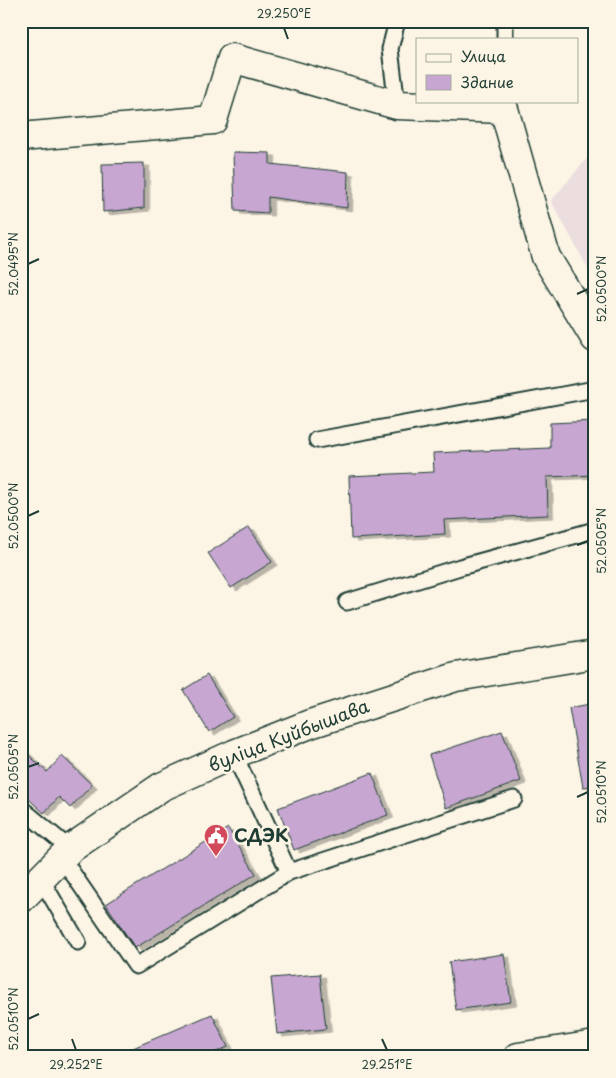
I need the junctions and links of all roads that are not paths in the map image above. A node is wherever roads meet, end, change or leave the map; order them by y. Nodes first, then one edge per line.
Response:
1 (397, 21) edge
2 (505, 21) edge
3 (505, 38) edge
4 (397, 105) junction
5 (504, 105) edge
6 (21, 137) edge
7 (595, 338) edge
8 (595, 389) edge
9 (317, 440) dead end
10 (595, 530) edge
11 (347, 602) dead end
12 (595, 654) edge
13 (234, 754) junction
14 (514, 799) dead end
15 (21, 808) edge
16 (66, 853) junction
17 (290, 872) junction
18 (41, 879) junction
19 (21, 899) edge
20 (78, 942) dead end
21 (595, 1044) edge
22 (518, 1057) edge

1 - 4 lane
2 - 3 lane
4 - 5 street
4 - 6 street
5 - 7 street
8 - 9 lane
10 - 11 lane
12 - 13 street, вуліца Куйбышава
13 - 16 street, вуліца Куйбышава
13 - 17 lane
14 - 17 lane
15 - 16 lane
16 - 17 lane
16 - 18 street, вуліца Куйбышава
18 - 19 street, вуліца Куйбышава
18 - 20 lane
21 - 22 street

